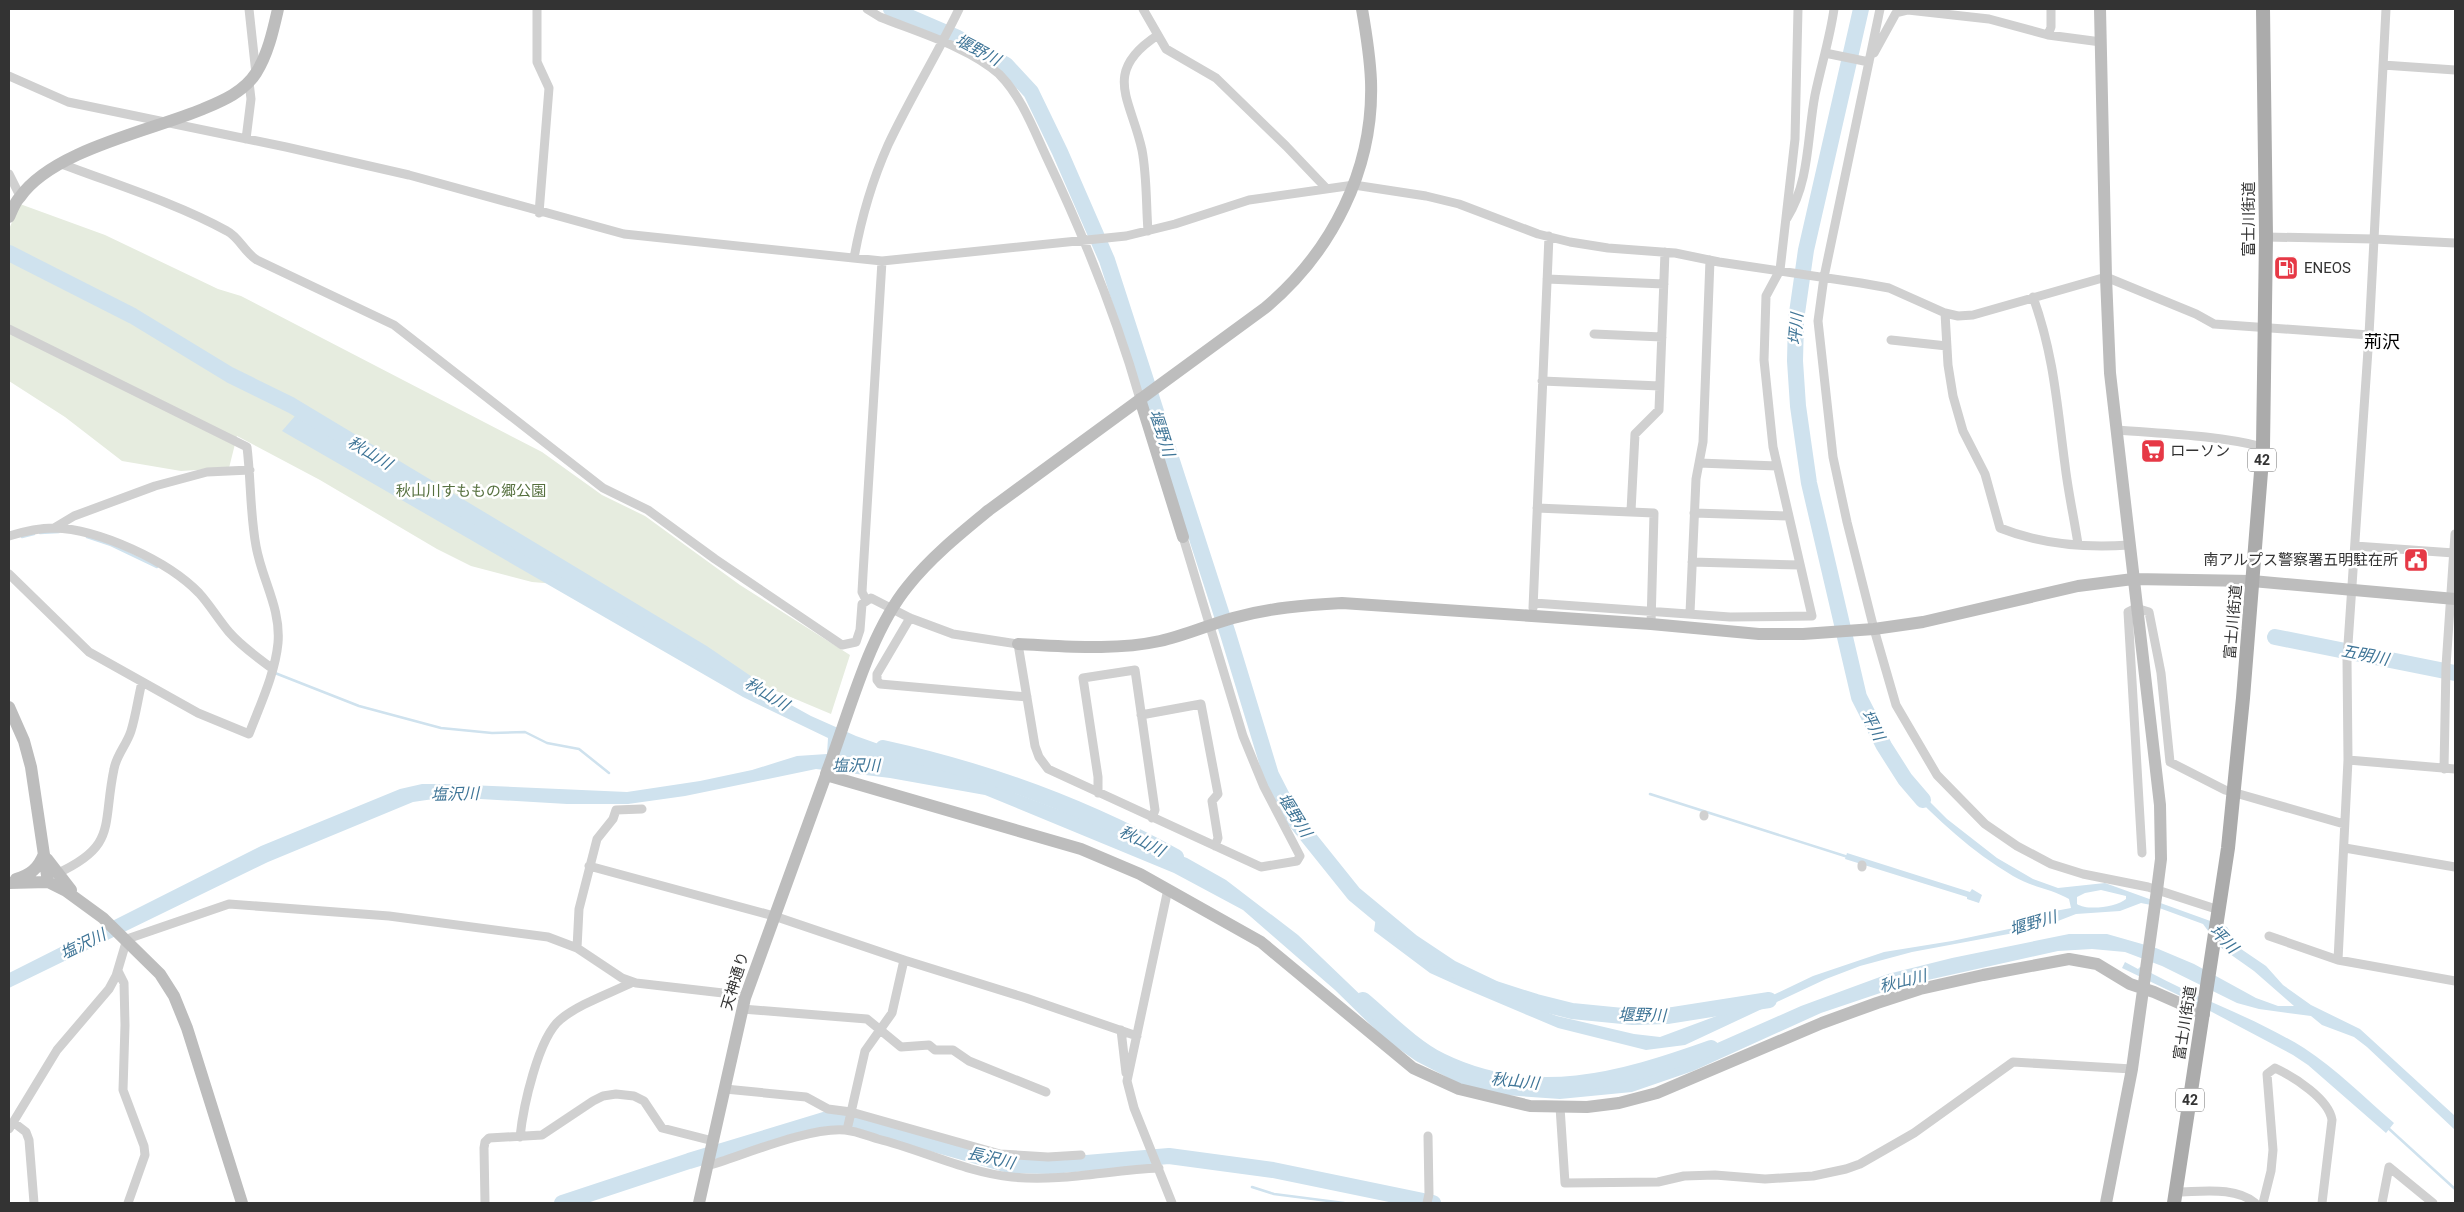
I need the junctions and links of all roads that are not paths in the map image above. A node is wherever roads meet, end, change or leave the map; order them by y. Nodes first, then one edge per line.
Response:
1 (249, 9) edge
2 (278, 9) edge
3 (537, 9) edge
4 (866, 9) edge
5 (959, 9) edge
6 (1143, 9) edge
7 (1362, 9) edge
8 (1798, 9) edge
9 (1834, 9) edge
10 (1880, 9) edge
11 (2050, 9) edge
12 (2100, 9) edge
13 (2263, 9) edge
14 (2386, 9) edge
15 (1158, 35) junction
16 (2048, 35) junction
17 (942, 42) junction
18 (2101, 42) junction
19 (1828, 54) junction
20 (1866, 61) junction
21 (2383, 65) junction
22 (2455, 70) edge
23 (9, 76) edge
24 (252, 78) junction
25 (168, 123) junction
26 (246, 139) junction
27 (60, 163) junction
28 (9, 174) edge
29 (1354, 185) junction
30 (1326, 188) junction
31 (20, 196) junction
32 (539, 213) junction
33 (9, 217) edge
34 (1785, 220) junction
35 (1148, 231) junction
36 (1549, 236) junction
37 (2266, 237) junction
38 (2374, 239) junction
39 (1086, 241) junction
40 (2455, 243) edge
41 (1665, 252) junction
42 (854, 258) junction
43 (882, 260) junction
44 (1710, 260) junction
45 (1780, 270) junction
46 (1821, 277) junction
47 (2106, 277) junction
48 (1547, 280) junction
49 (1664, 284) junction
50 (2033, 297) junction
51 (1945, 313) junction
52 (2265, 328) junction
53 (9, 329) edge
54 (1594, 334) dead end
55 (2369, 335) junction
56 (1662, 336) junction
57 (1891, 340) dead end
58 (1947, 346) junction
59 (1542, 381) junction
60 (1660, 386) junction
61 (1142, 398) junction
62 (2117, 430) junction
63 (2263, 447) junction
64 (1699, 463) junction
65 (1777, 466) junction
66 (250, 470) junction
67 (1537, 508) junction
68 (1631, 511) junction
69 (1694, 513) junction
70 (1789, 516) junction
71 (54, 528) junction
72 (2455, 534) edge
73 (9, 536) edge
74 (1183, 537) joint
75 (2078, 544) junction
76 (2129, 545) junction
77 (2355, 546) junction
78 (2454, 553) junction
79 (1692, 562) junction
80 (1800, 565) junction
81 (9, 574) edge
82 (2133, 580) junction
83 (2252, 581) junction
84 (2353, 592) junction
85 (2452, 599) edge
86 (866, 600) junction
87 (2136, 608) junction
88 (893, 610) junction
89 (1533, 610) junction
90 (1651, 610) junction
91 (1690, 613) junction
92 (910, 618) junction
93 (1651, 624) junction
94 (1211, 625) junction
95 (1874, 630) junction
96 (1018, 644) junction
97 (273, 669) junction
98 (142, 682) junction
99 (1027, 697) junction
100 (9, 707) edge
101 (1141, 715) junction
102 (2348, 760) junction
103 (2149, 763) dead end
104 (2137, 764) junction
105 (2444, 769) junction
106 (2455, 769) edge
107 (826, 774) junction
108 (2233, 792) junction
109 (1098, 793) junction
110 (642, 809) dead end
111 (1152, 818) junction
112 (2344, 824) junction
113 (1215, 846) junction
114 (2345, 848) junction
115 (2142, 853) dead end
116 (44, 854) junction
117 (589, 866) junction
118 (2455, 868) edge
119 (52, 878) junction
120 (9, 882) edge
121 (1168, 889) junction
122 (2157, 890) junction
123 (2219, 910) junction
124 (774, 916) junction
125 (124, 936) junction
126 (2269, 936) dead end
127 (577, 948) junction
128 (904, 960) junction
129 (2338, 960) junction
130 (118, 972) junction
131 (2455, 980) edge
132 (633, 982) junction
133 (2143, 984) junction
134 (744, 1004) junction
135 (2204, 1011) junction
136 (881, 1028) junction
137 (1121, 1030) junction
138 (1137, 1036) junction
139 (2132, 1069) junction
140 (1127, 1081) junction
141 (724, 1089) junction
142 (1046, 1092) dead end
143 (1560, 1107) junction
144 (851, 1113) junction
145 (11, 1126) edge
146 (847, 1130) junction
147 (1428, 1136) dead end
148 (520, 1137) junction
149 (712, 1144) junction
150 (1081, 1155) dead end
151 (707, 1166) junction
152 (1159, 1168) junction
153 (2175, 1196) edge
154 (34, 1203) edge
155 (128, 1203) edge
156 (242, 1203) edge
157 (485, 1203) edge
158 (699, 1203) edge
159 (1172, 1203) edge
160 (1427, 1203) edge
161 (2106, 1203) edge
162 (2255, 1203) edge
163 (2263, 1203) edge
164 (2322, 1203) edge
165 (2382, 1203) edge
166 (2433, 1203) edge

1 - 24 street
2 - 24 street
3 - 32 street
4 - 17 street
5 - 17 street
6 - 15 street
7 - 29 street, 天神通り
8 - 34 street
9 - 19 street
10 - 20 street
11 - 16 street
12 - 18 street
13 - 37 main road, 富士川街道 / 42
14 - 21 street
15 - 30 street
15 - 35 street
16 - 18 street
16 - 20 street
17 - 39 street
17 - 42 street
18 - 47 street
19 - 20 street
19 - 34 street
20 - 46 street
21 - 22 street
21 - 38 street
23 - 25 street
24 - 25 street
24 - 26 street
25 - 26 street
25 - 27 street
26 - 32 street
27 - 31 street
27 - 86 street
28 - 31 street
29 - 30 street
29 - 36 street
29 - 61 street, 天神通り
30 - 35 street
31 - 33 street
32 - 42 street
34 - 45 street
35 - 39 street
36 - 41 street
36 - 48 street
37 - 38 street
37 - 52 main road, 富士川街道 / 42
38 - 40 street
38 - 55 street
39 - 43 street
39 - 61 street
41 - 44 street
41 - 49 street
42 - 43 street
43 - 86 street
44 - 45 street
44 - 64 street
45 - 46 street
45 - 65 street
46 - 51 street
46 - 95 street
47 - 50 street
47 - 52 street
47 - 62 street
48 - 49 street
48 - 59 street
49 - 56 street
50 - 51 street
50 - 75 street
51 - 58 street
52 - 55 street
52 - 63 main road, 富士川街道 / 42
53 - 66 street
54 - 56 street
55 - 77 street
56 - 60 street
57 - 58 street
58 - 75 street
59 - 60 street
59 - 67 street
60 - 68 street
61 - 74 street
61 - 88 street, 天神通り
62 - 63 street
62 - 76 street
63 - 83 main road, 富士川街道 / 42
64 - 65 street
64 - 69 street
65 - 70 street
66 - 71 street
66 - 97 street
67 - 68 street
67 - 89 street
68 - 90 street
69 - 70 street
69 - 79 street
70 - 80 street
71 - 73 street
71 - 97 street
72 - 78 street
74 - 94 street
75 - 76 street
76 - 82 street
77 - 78 street
77 - 84 street
78 - 85 street
79 - 80 street
79 - 91 street
80 - 91 street
81 - 98 street
82 - 83 street
82 - 87 street
82 - 95 street
83 - 84 street
83 - 108 main road, 富士川街道 / 42
84 - 85 street
84 - 102 street
85 - 105 street
86 - 88 street
87 - 104 street
87 - 108 street
87 - 122 street
88 - 92 street
88 - 107 street, 天神通り
89 - 90 street
89 - 93 street
89 - 94 street
90 - 91 street
90 - 93 street
92 - 96 street
92 - 99 street
93 - 95 street
94 - 96 street
94 - 113 street
95 - 122 street
96 - 99 street
97 - 98 street
98 - 119 street
99 - 109 street
100 - 116 street
101 - 109 street
101 - 111 street
101 - 113 street
102 - 105 street
102 - 112 street
103 - 104 street
104 - 115 street
105 - 106 street
107 - 121 street
107 - 124 street, 天神通り
108 - 112 street
108 - 123 main road, 富士川街道 / 42
109 - 111 street
110 - 117 street
111 - 113 street
112 - 114 street
114 - 118 street
114 - 129 street
116 - 119 street
116 - 120 street
117 - 124 street
117 - 127 street
119 - 120 street
119 - 125 street
121 - 138 street
121 - 143 street
122 - 123 street
122 - 133 street
123 - 135 main road, 富士川街道 / 42
124 - 128 street
124 - 134 street, 天神通り
125 - 127 street
125 - 130 street
125 - 156 street
126 - 129 street
127 - 132 street
128 - 136 street
128 - 137 street
129 - 131 street
130 - 145 street
130 - 155 street
132 - 134 street
132 - 148 street
133 - 135 street
133 - 139 street
133 - 143 street
134 - 136 street
134 - 141 street, 天神通り
135 - 153 main road, 富士川街道 / 42
136 - 142 street
136 - 144 street
137 - 138 street
137 - 140 street
138 - 140 street
139 - 143 street
139 - 161 street
140 - 152 street
141 - 144 street
141 - 149 street, 天神通り
144 - 146 street
144 - 150 street
145 - 154 street
146 - 151 street
146 - 152 street
147 - 160 street
148 - 149 street
148 - 157 street
149 - 151 street, 天神通り
151 - 158 street, 天神通り
152 - 159 street
153 - 162 street
163 - 164 street
165 - 166 street

